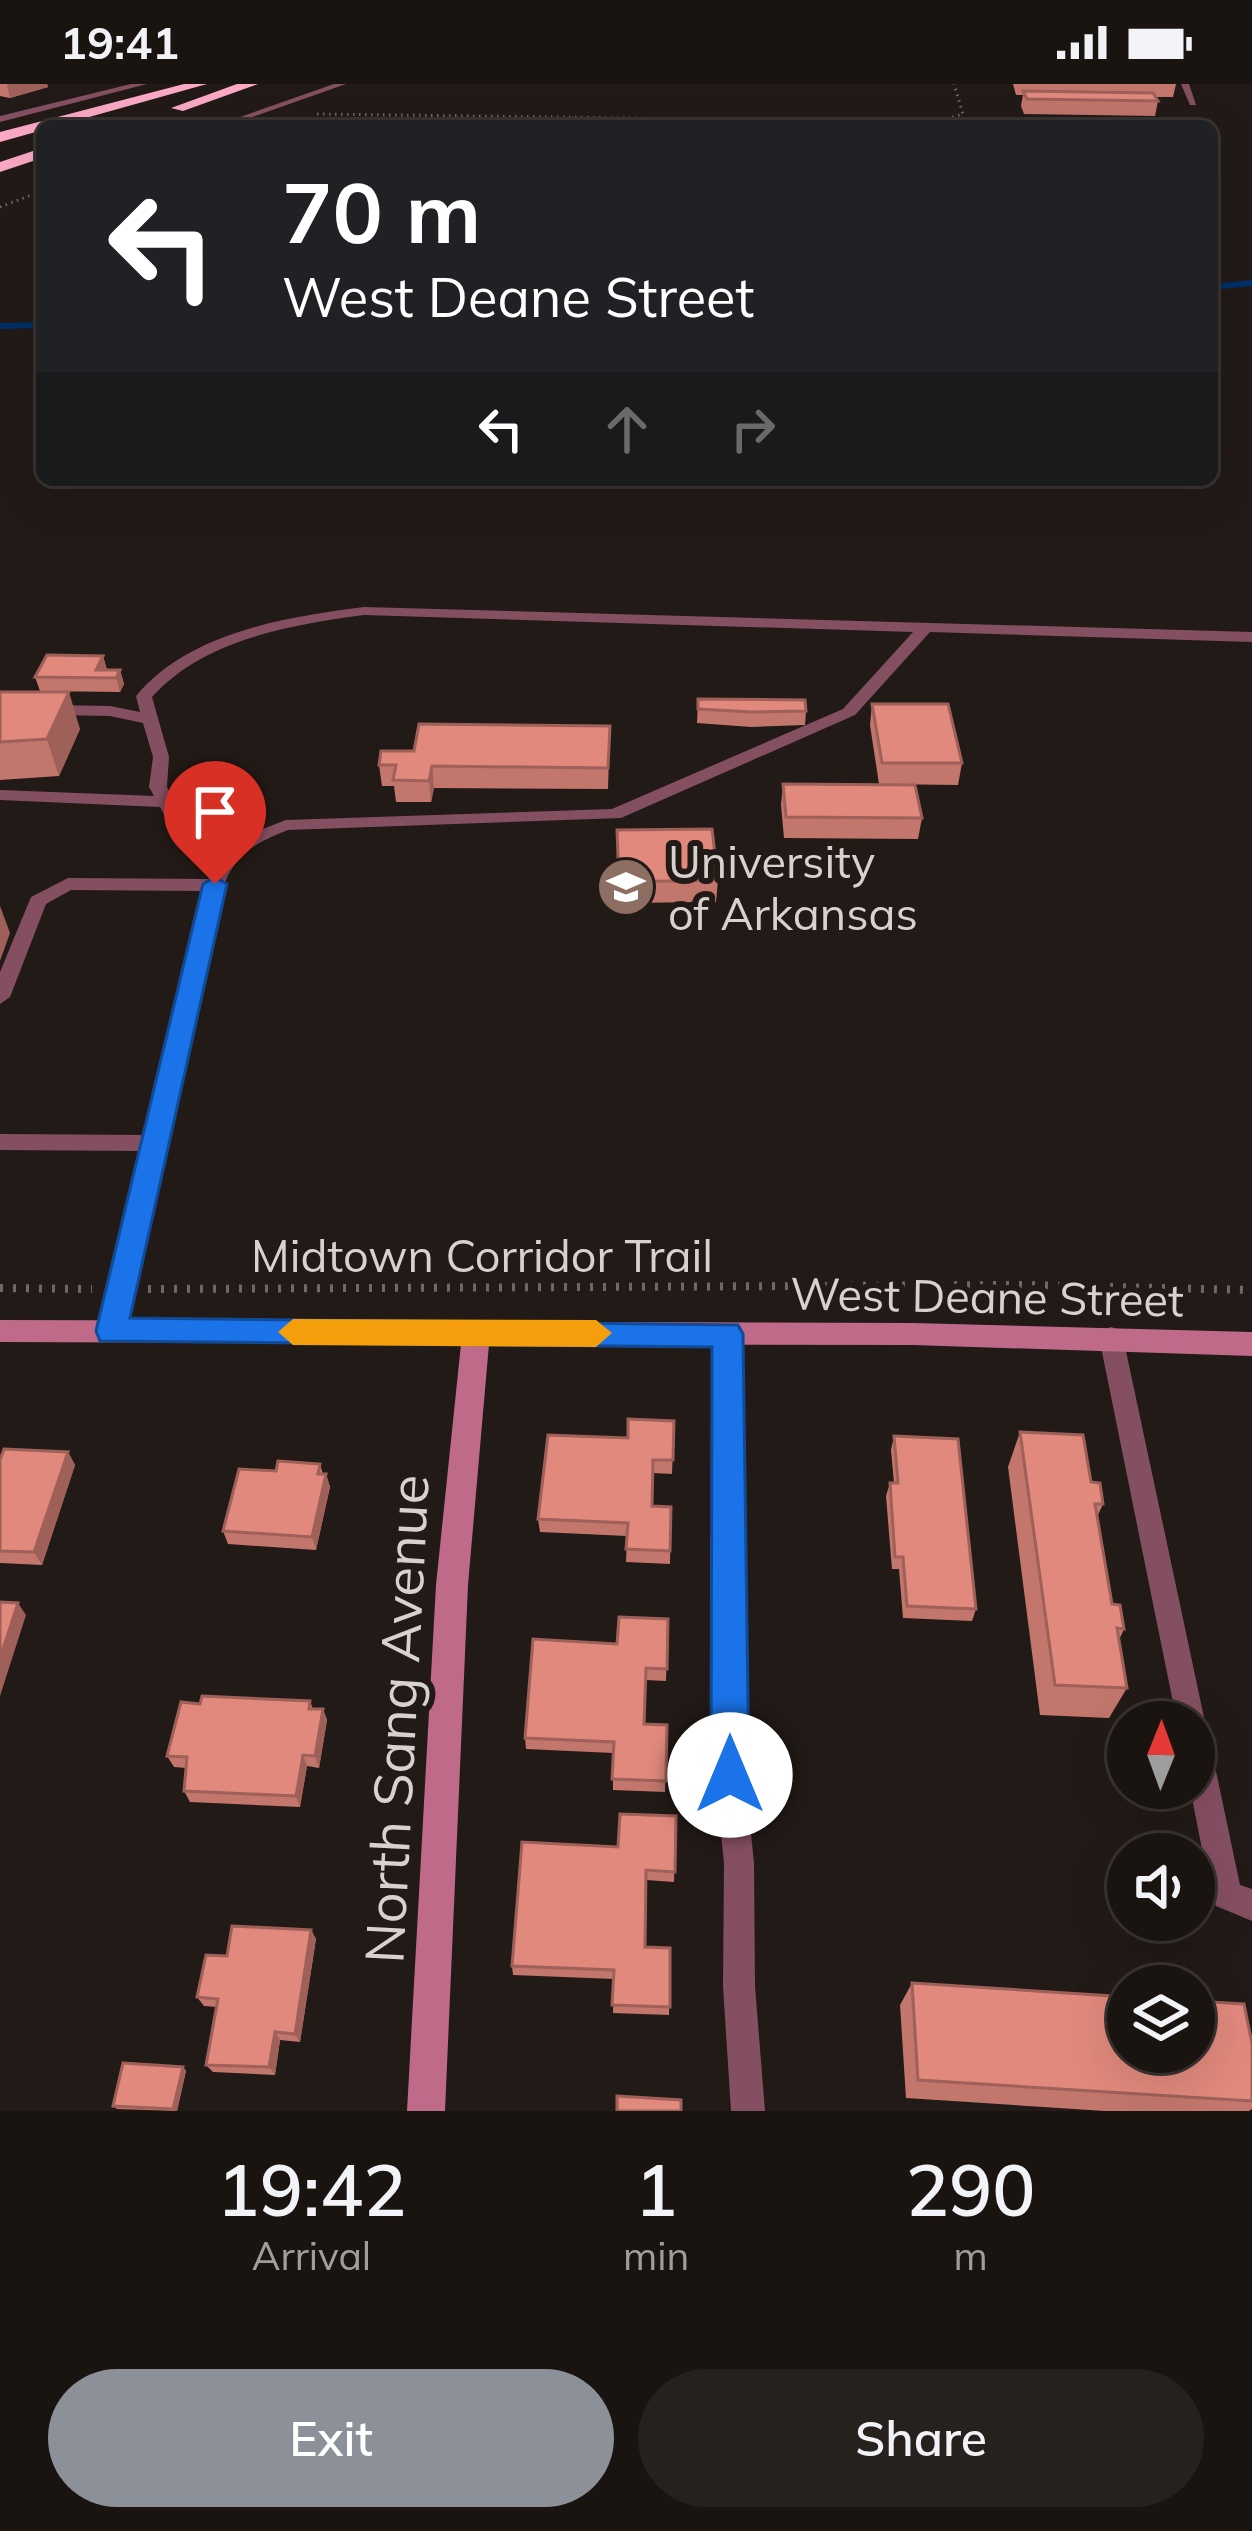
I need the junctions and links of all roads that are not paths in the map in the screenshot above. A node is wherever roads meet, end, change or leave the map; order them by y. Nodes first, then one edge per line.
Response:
1 (142, 84) edge
2 (202, 84) edge
3 (250, 84) edge
4 (342, 84) edge
5 (1185, 84) edge
6 (1193, 103) dead end
7 (165, 112) dead end
8 (244, 117) dead end
9 (0, 119) edge
10 (65, 120) edge
11 (93, 120) edge
12 (36, 128) edge
13 (0, 137) edge
14 (36, 140) edge
15 (36, 154) edge
16 (3, 162) edge
17 (926, 628) junction
18 (1252, 637) edge
19 (0, 709) edge
20 (150, 719) junction
21 (0, 795) edge
22 (166, 802) junction
23 (241, 841) junction
24 (215, 884) junction
25 (0, 997) edge
26 (0, 1142) edge
27 (154, 1143) junction
28 (0, 1331) edge
29 (111, 1331) junction
30 (476, 1332) junction
31 (727, 1334) junction
32 (1111, 1337) junction
33 (1252, 1344) edge
34 (1187, 1701) edge
35 (1209, 1809) edge
36 (1252, 1905) edge
37 (426, 2111) edge
38 (748, 2111) edge

1 - 9 street
2 - 10 highway
2 - 11 highway
3 - 7 highway
4 - 8 lane
5 - 6 lane
12 - 13 highway
14 - 16 highway
15 - 16 highway
17 - 18 lane
17 - 20 lane
17 - 23 lane
19 - 20 lane
20 - 22 lane
21 - 22 lane
22 - 23 lane
23 - 24 lane
24 - 25 lane
24 - 27 lane
26 - 27 lane
27 - 29 lane
28 - 29 street, West Deane Street
29 - 30 street, West Deane Street
30 - 31 street, West Deane Street
30 - 37 street, North Sang Avenue
31 - 32 street, West Deane Street
31 - 38 lane
32 - 33 street, West Deane Street
32 - 34 lane
35 - 36 lane

